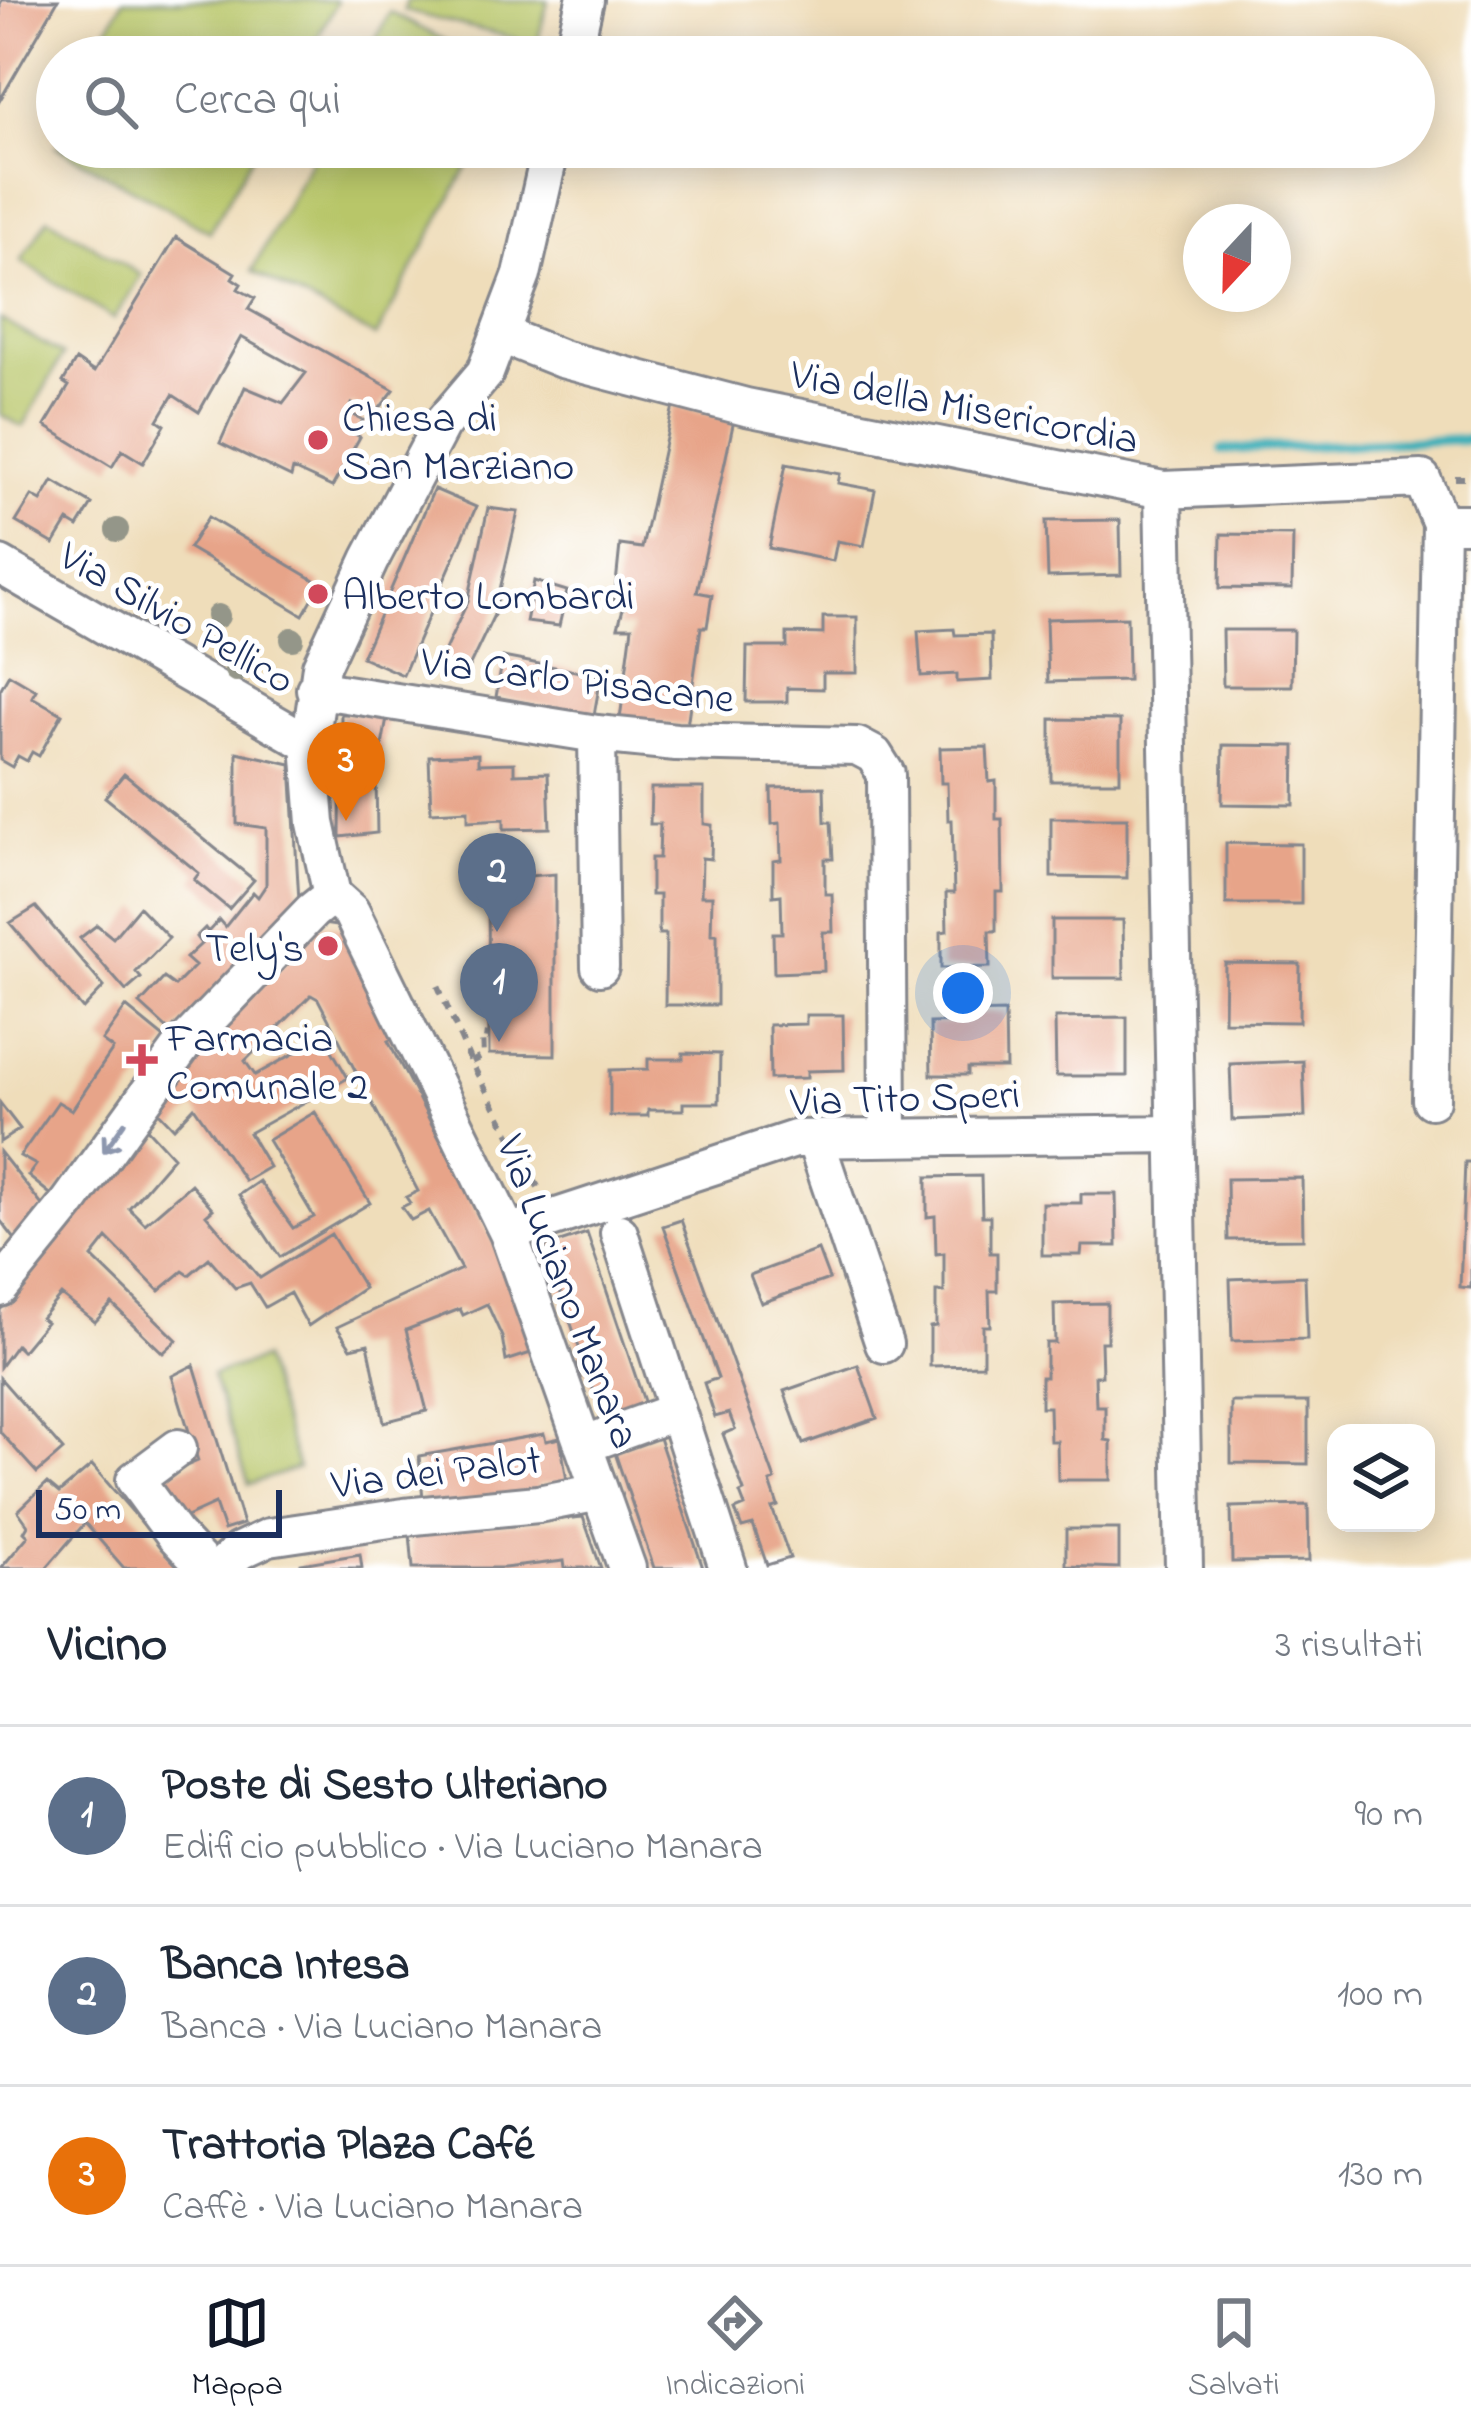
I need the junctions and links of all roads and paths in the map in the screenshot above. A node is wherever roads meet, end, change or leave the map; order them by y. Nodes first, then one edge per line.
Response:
1 (585, 0) edge
2 (577, 36) edge
3 (546, 168) edge
4 (502, 335) junction
5 (1163, 490) junction
6 (1456, 523) edge
7 (4, 578) edge
8 (315, 689) junction
9 (597, 734) junction
10 (310, 745) junction
11 (332, 895) junction
12 (600, 967) dead end
13 (438, 986) dead end
14 (489, 1036) dead end
15 (471, 1062) junction
16 (1431, 1100) dead end
17 (1176, 1134) junction
18 (888, 1138) junction
19 (815, 1139) junction
20 (554, 1217) junction
21 (508, 1233) junction
22 (619, 1233) dead end
23 (0, 1288) edge
24 (884, 1344) dead end
25 (677, 1411) junction
26 (583, 1445) junction
27 (178, 1448) dead end
28 (600, 1492) junction
29 (206, 1568) edge
30 (220, 1568) edge
31 (626, 1568) edge
32 (728, 1568) edge
33 (1184, 1568) edge

1 - 2 street
3 - 4 street, Via Luciano Manara
4 - 5 street, Via della Misericordia
4 - 8 street, Via Luciano Manara
5 - 6 street, Via della Misericordia
5 - 17 street
6 - 16 street
7 - 10 street, Via Silvio Pellico
8 - 9 street, Via Carlo Pisacane
8 - 10 street, Via Luciano Manara
9 - 12 street
9 - 18 street, Via Carlo Pisacane
10 - 11 street, Via Luciano Manara
11 - 21 street, Via Luciano Manara
11 -> 23 street
13 - 15 path
14 - 15 path
15 - 20 path
17 - 18 street, Via Tito Speri
17 - 33 street
18 - 19 street, Via Tito Speri
19 - 20 street, Via Tito Speri
19 - 24 street
20 - 21 street, Via Tito Speri
21 - 26 street, Via Luciano Manara
22 - 25 street
25 - 26 street
25 - 32 street
26 - 28 street, Via Luciano Manara
27 - 29 street
28 - 30 street, Via dei Palot
28 - 31 street, Via Luciano Manara

